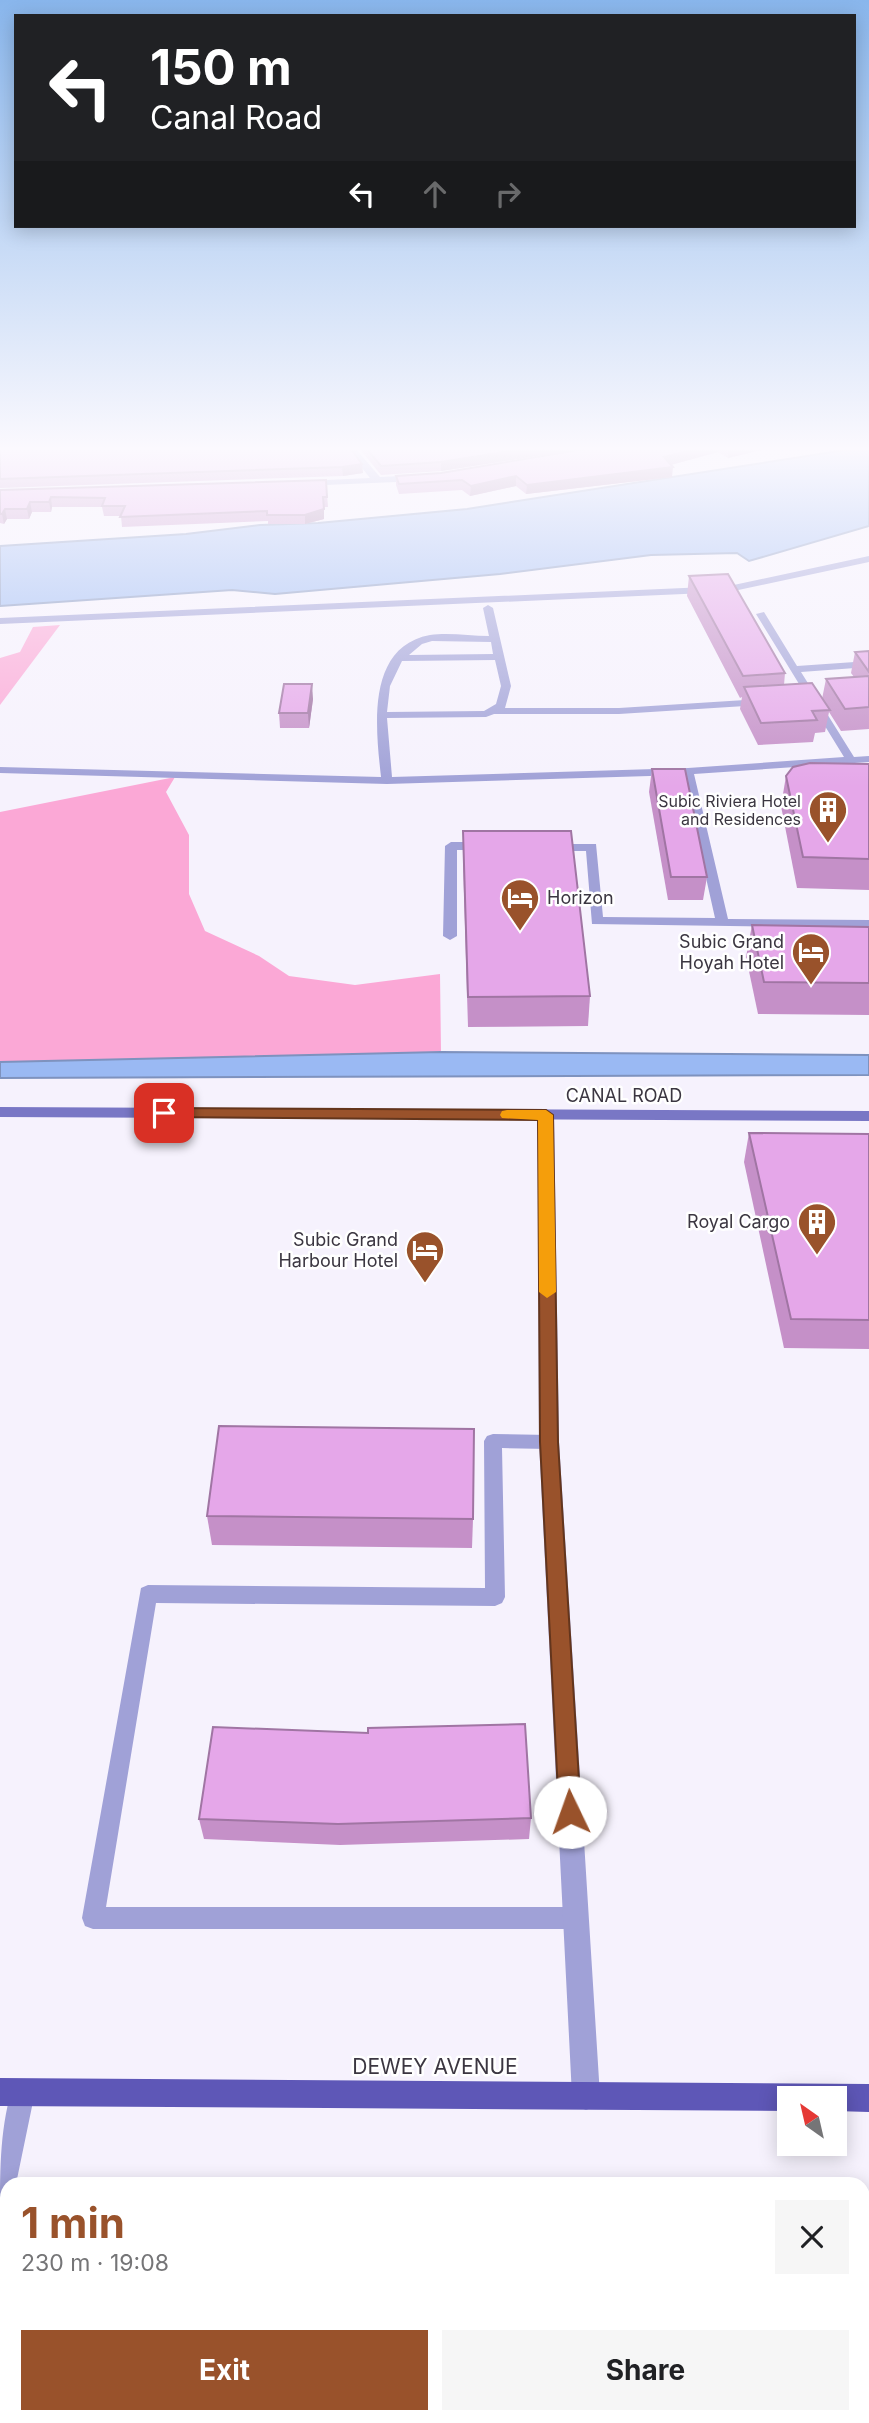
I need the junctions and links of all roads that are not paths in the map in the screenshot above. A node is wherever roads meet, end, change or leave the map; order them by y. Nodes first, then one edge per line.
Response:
1 (867, 562) edge
2 (488, 608) dead end
3 (761, 614) dead end
4 (0, 621) edge
5 (496, 639) junction
6 (499, 657) junction
7 (399, 658) junction
8 (869, 664) edge
9 (794, 669) junction
10 (813, 699) junction
11 (799, 700) edge
12 (771, 702) edge
13 (495, 711) junction
14 (381, 715) junction
15 (869, 759) edge
16 (851, 761) junction
17 (0, 770) edge
18 (688, 771) junction
19 (387, 781) junction
20 (502, 846) edge
21 (540, 846) edge
22 (722, 922) junction
23 (869, 924) edge
24 (450, 936) dead end
25 (0, 1112) edge
26 (546, 1115) junction
27 (869, 1116) edge
28 (549, 1442) junction
29 (576, 1917) junction
30 (11, 2092) edge
31 (586, 2096) junction
32 (869, 2098) edge
33 (2, 2177) edge

1 - 4 lane
2 - 5 lane
3 - 9 lane
5 - 6 lane
5 - 7 lane
6 - 7 lane
6 - 13 lane
7 - 14 lane
8 - 9 lane
9 - 10 lane
10 - 11 lane
10 - 16 lane
12 - 13 lane
13 - 14 lane
14 - 19 lane
15 - 16 lane
16 - 18 lane
17 - 19 lane
18 - 19 lane
18 - 22 lane
20 - 24 lane
21 - 22 lane
22 - 23 lane
25 - 26 main road, CANAL ROAD
26 - 27 main road, CANAL ROAD
26 - 28 street
28 - 29 street
28 - 29 lane
29 - 31 street
30 - 31 main road, DEWEY AVENUE
30 - 33 lane
31 - 32 main road, DEWEY AVENUE

